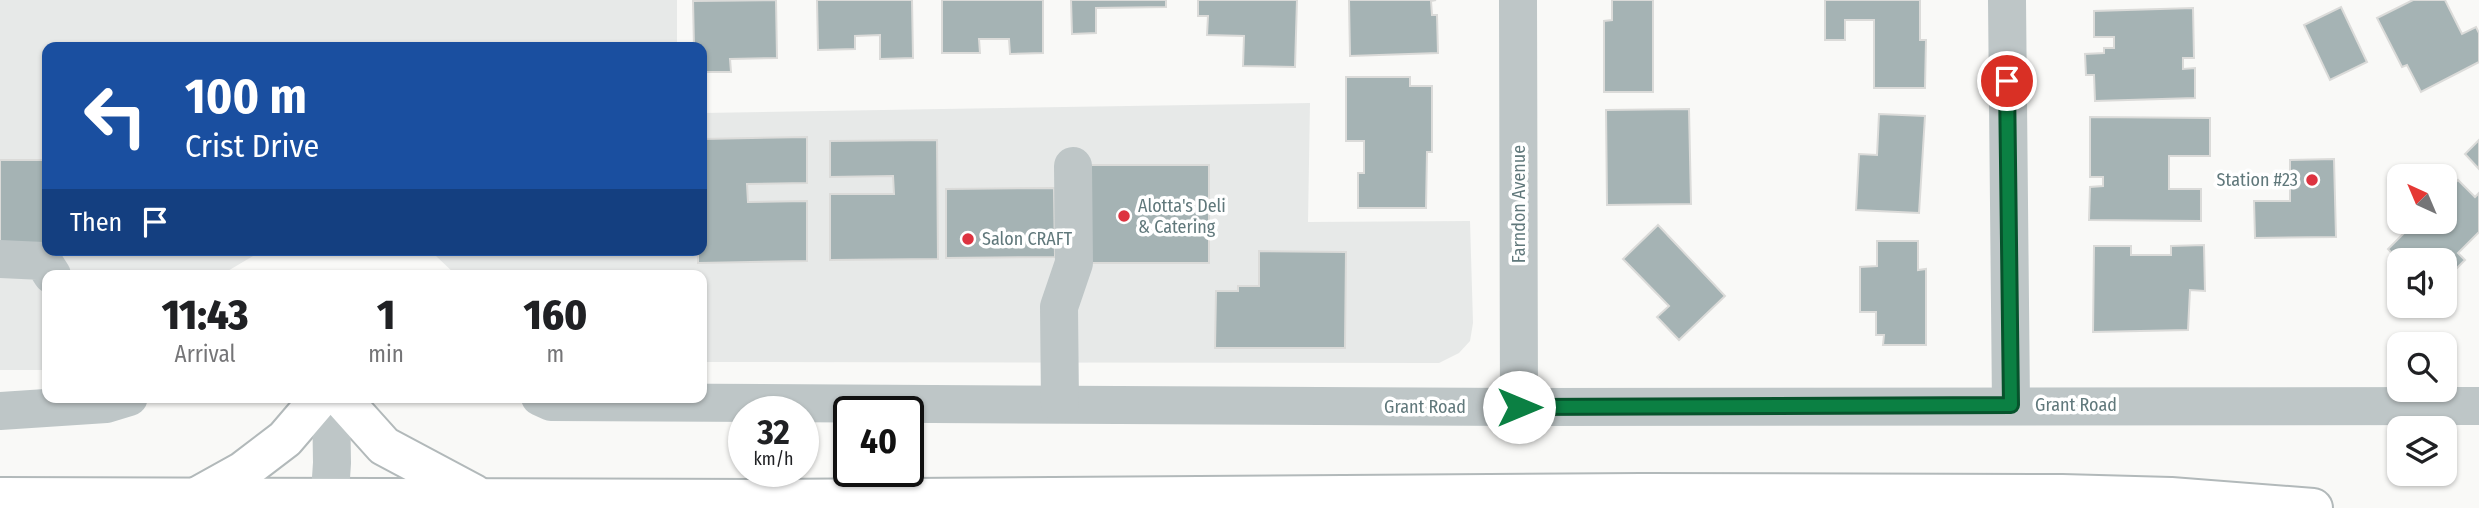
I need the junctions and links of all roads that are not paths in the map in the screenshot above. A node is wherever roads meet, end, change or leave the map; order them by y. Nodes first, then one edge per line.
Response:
1 (1518, 0) edge
2 (2007, 0) edge
3 (1073, 166) dead end
4 (0, 259) edge
5 (49, 270) edge
6 (57, 403) edge
7 (109, 403) edge
8 (316, 403) edge
9 (331, 403) edge
10 (345, 403) edge
11 (707, 403) edge
12 (1060, 404) junction
13 (2011, 405) junction
14 (2479, 406) edge
15 (1519, 407) junction
16 (0, 411) edge
17 (0, 497) edge
18 (197, 497) junction
19 (479, 497) junction
20 (331, 504) edge
21 (2313, 508) edge

1 - 15 street, Farndon Avenue
2 - 13 street
3 - 12 street
4 - 5 street
6 - 7 street
6 - 16 street
8 - 18 highway
9 - 20 street
10 - 19 highway
11 - 12 street, Grant Road
12 - 15 street, Grant Road
13 - 14 street, Grant Road
13 - 15 street, Grant Road
17 - 18 highway
18 - 20 highway
19 - 20 highway
19 - 21 highway

